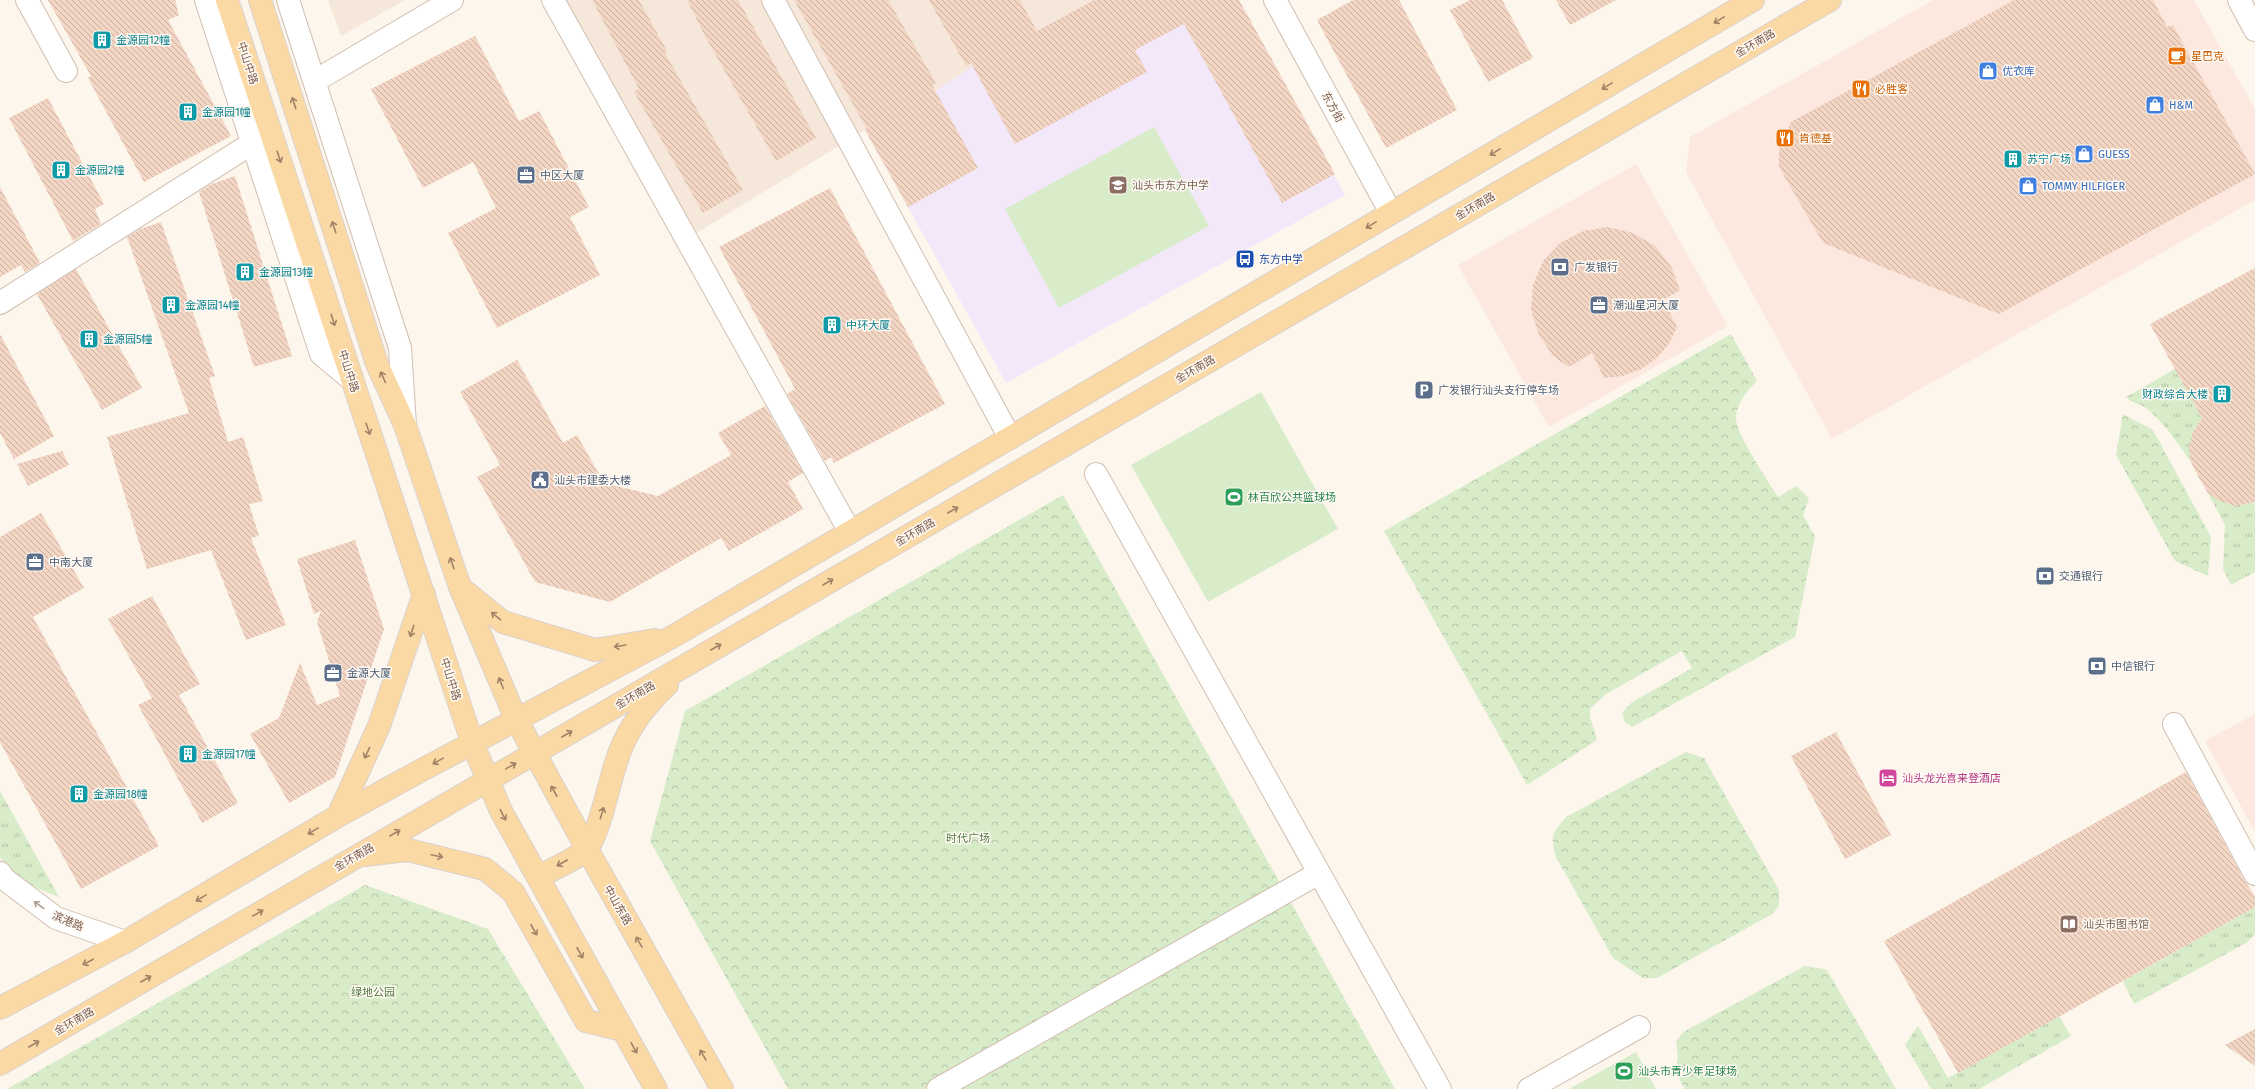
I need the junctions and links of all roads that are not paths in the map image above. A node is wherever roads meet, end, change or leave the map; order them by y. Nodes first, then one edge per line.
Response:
1 (27, 0) edge
2 (206, 0) edge
3 (227, 0) edge
4 (288, 0) edge
5 (452, 0) edge
6 (553, 0) edge
7 (773, 0) edge
8 (1275, 0) edge
9 (1753, 0) edge
10 (1830, 0) edge
11 (2239, 0) edge
12 (262, 7) edge
13 (216, 29) junction
14 (2255, 30) edge
15 (299, 33) junction
16 (243, 47) junction
17 (66, 72) dead end
18 (315, 81) junction
19 (271, 131) junction
20 (252, 143) junction
21 (1391, 213) junction
22 (345, 260) junction
23 (374, 269) junction
24 (298, 281) junction
25 (324, 292) junction
26 (0, 303) edge
27 (351, 379) junction
28 (405, 425) junction
29 (1010, 438) junction
30 (1096, 474) dead end
31 (850, 532) junction
32 (460, 587) junction
33 (424, 594) junction
34 (672, 637) junction
35 (691, 662) junction
36 (516, 719) junction
37 (2174, 724) dead end
38 (472, 742) junction
39 (534, 753) junction
40 (488, 779) junction
41 (338, 816) junction
42 (587, 849) junction
43 (357, 855) junction
44 (0, 873) edge
45 (1319, 873) junction
46 (2255, 874) edge
47 (538, 877) junction
48 (125, 942) junction
49 (0, 1008) edge
50 (1639, 1027) dead end
51 (624, 1030) junction
52 (0, 1064) edge
53 (656, 1089) edge
54 (722, 1089) edge
55 (938, 1089) edge
56 (1440, 1089) edge
57 (1529, 1089) edge

1 - 17 street
2 - 13 street
3 - 16 main road, 中山中路
4 - 15 street
5 - 18 street
6 - 31 street
7 - 29 street
8 - 21 street, 东方街
9 -> 21 main road
35 -> 10 main road, 金环南路
11 - 14 street
12 - 15 street
22 -> 12 main road
13 - 16 street
13 - 20 street
15 - 18 street
16 - 19 main road, 中山中路
18 - 23 street
19 - 20 street
19 -> 25 main road, 中山中路
20 - 24 street
20 - 26 street
21 -> 29 main road
22 - 23 street
28 -> 22 main road
23 - 28 street
24 - 25 street
24 - 27 street
25 -> 27 main road, 中山中路
27 -> 33 main road, 中山中路
32 -> 28 main road
29 - 31 main road
30 - 45 street
31 - 34 main road
34 -> 32 main road
36 -> 32 main road
33 - 38 main road, 中山中路
33 -> 41 main road
34 - 36 main road
39 -> 35 main road, 金环南路
42 -> 35 main road
36 - 38 main road
36 - 39 main road, 中山东路
37 - 46 street
38 - 40 main road
38 -> 41 main road
40 -> 39 main road, 金环南路
42 -> 39 main road, 中山东路
43 -> 40 main road, 金环南路
40 -> 47 main road
41 -> 48 main road
42 -> 47 main road
54 -> 42 main road, 中山东路
43 -> 51 main road
52 -> 43 main road, 金环南路
48 -> 44 street, 滨港路
45 - 55 street
45 - 56 street
47 -> 51 main road
48 -> 49 main road
50 - 57 street
51 -> 53 main road

